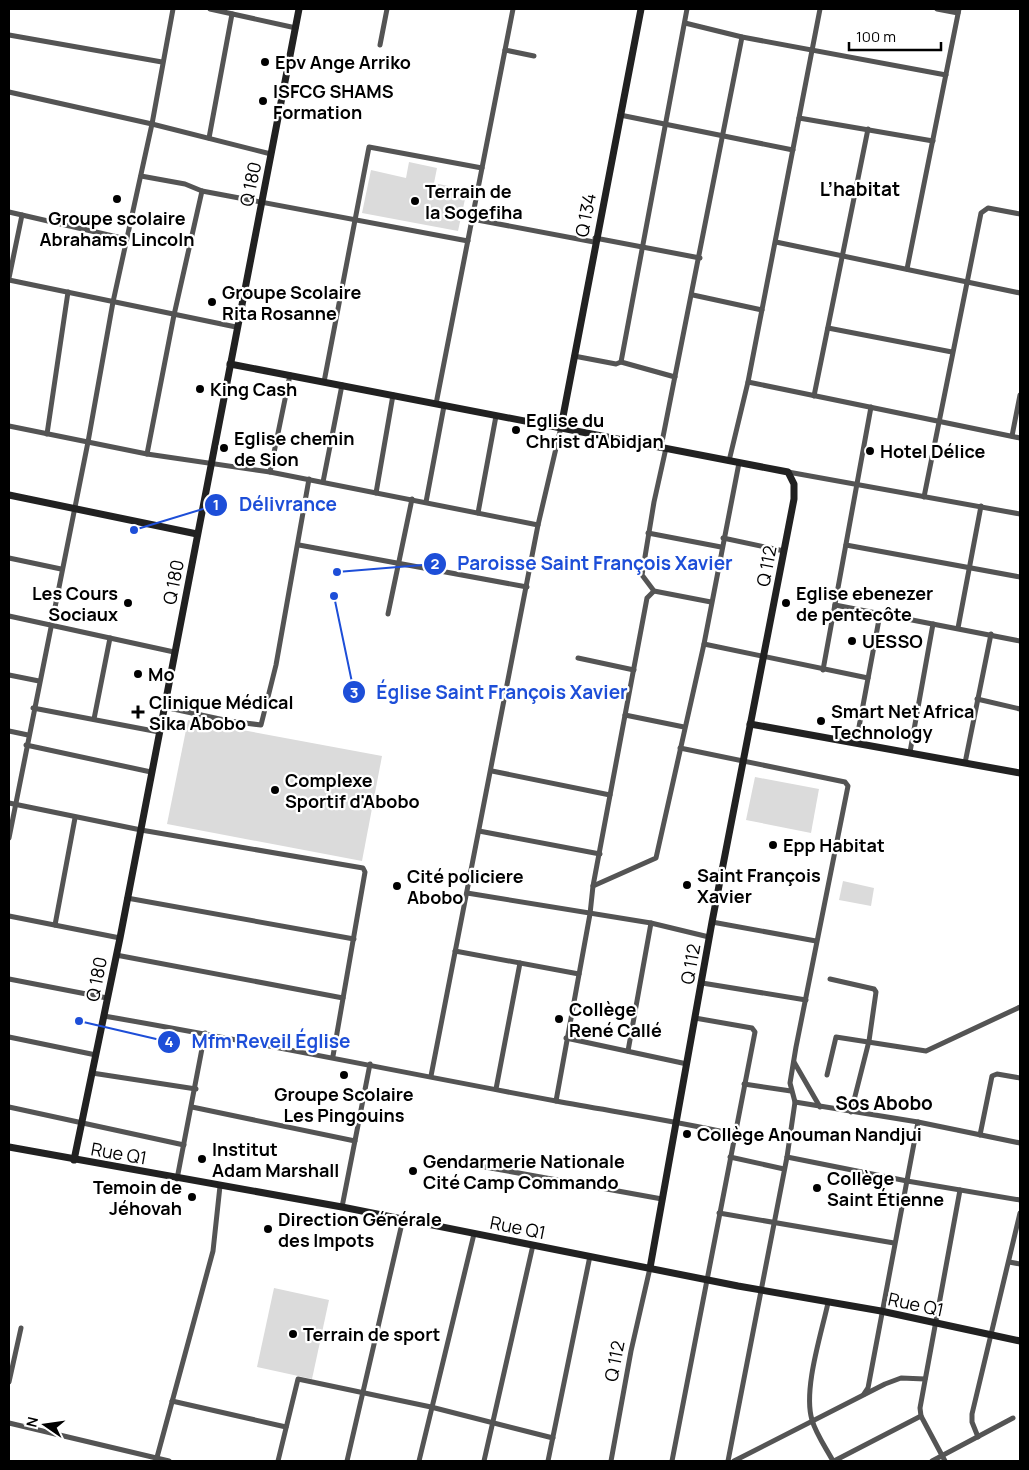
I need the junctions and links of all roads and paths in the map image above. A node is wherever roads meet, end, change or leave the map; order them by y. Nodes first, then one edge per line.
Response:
1 (173, 9) edge
2 (210, 9) edge
3 (299, 9) edge
4 (387, 9) edge
5 (513, 9) edge
6 (640, 9) edge
7 (687, 9) edge
8 (820, 9) edge
9 (937, 9) edge
10 (959, 11) edge
11 (232, 14) junction
12 (685, 24) junction
13 (296, 28) junction
14 (9, 35) edge
15 (742, 37) junction
16 (380, 45) dead end
17 (505, 50) junction
18 (812, 51) junction
19 (534, 56) dead end
20 (162, 62) junction
21 (946, 75) junction
22 (9, 92) edge
23 (620, 114) junction
24 (799, 118) junction
25 (666, 123) junction
26 (152, 124) junction
27 (868, 129) junction
28 (723, 136) junction
29 (209, 138) junction
30 (933, 142) junction
31 (793, 150) junction
32 (271, 154) junction
33 (482, 168) junction
34 (141, 176) junction
35 (202, 191) junction
36 (261, 202) junction
37 (9, 212) edge
38 (1020, 214) edge
39 (22, 215) junction
40 (354, 219) junction
41 (472, 219) junction
42 (126, 239) junction
43 (595, 240) junction
44 (468, 241) junction
45 (776, 242) junction
46 (643, 248) junction
47 (843, 256) junction
48 (700, 258) junction
49 (907, 269) junction
50 (9, 279) edge
51 (966, 282) junction
52 (68, 292) junction
53 (1020, 293) edge
54 (693, 295) junction
55 (113, 302) junction
56 (762, 310) junction
57 (174, 315) junction
58 (236, 327) junction
59 (828, 328) junction
60 (952, 352) junction
61 (574, 356) junction
62 (621, 362) junction
63 (230, 364) junction
64 (290, 375) junction
65 (675, 377) junction
66 (324, 382) junction
67 (748, 382) junction
68 (342, 385) junction
69 (393, 395) junction
70 (1020, 395) edge
71 (814, 396) junction
72 (440, 405) junction
73 (871, 407) junction
74 (496, 416) junction
75 (939, 420) junction
76 (9, 426) edge
77 (561, 427) junction
78 (47, 434) junction
79 (1012, 436) junction
80 (1020, 438) edge
81 (88, 442) junction
82 (664, 448) junction
83 (147, 454) junction
84 (729, 461) junction
85 (738, 462) junction
86 (210, 463) junction
87 (270, 472) junction
88 (788, 472) junction
89 (309, 479) junction
90 (324, 482) junction
91 (856, 484) junction
92 (376, 493) junction
93 (9, 495) edge
94 (924, 496) junction
95 (412, 499) junction
96 (426, 502) junction
97 (981, 506) junction
98 (74, 509) junction
99 (478, 513) junction
100 (1020, 514) edge
101 (538, 526) junction
102 (648, 533) junction
103 (197, 534) junction
104 (723, 538) junction
105 (299, 545) junction
106 (846, 545) junction
107 (721, 547) junction
108 (784, 552) junction
109 (9, 558) edge
110 (398, 564) junction
111 (970, 567) junction
112 (61, 568) junction
113 (1020, 577) edge
114 (527, 587) junction
115 (654, 591) junction
116 (711, 602) junction
117 (835, 605) junction
118 (388, 614) dead end
119 (880, 614) junction
120 (9, 616) edge
121 (50, 624) junction
122 (933, 624) junction
123 (958, 628) junction
124 (991, 634) junction
125 (110, 638) junction
126 (1020, 641) edge
127 (704, 644) junction
128 (174, 652) junction
129 (764, 656) junction
130 (578, 658) dead end
131 (634, 670) junction
132 (822, 670) junction
133 (9, 675) edge
134 (868, 678) junction
135 (39, 681) junction
136 (977, 699) junction
137 (164, 707) junction
138 (33, 708) junction
139 (1020, 709) edge
140 (625, 715) junction
141 (94, 719) junction
142 (750, 724) junction
143 (684, 727) junction
144 (9, 730) edge
145 (159, 732) junction
146 (28, 735) junction
147 (856, 743) junction
148 (26, 746) junction
149 (680, 748) junction
150 (910, 752) junction
151 (743, 760) junction
152 (965, 763) junction
153 (151, 772) junction
154 (492, 772) junction
155 (1020, 773) edge
156 (610, 795) junction
157 (12, 804) edge
158 (75, 818) junction
159 (141, 830) junction
160 (480, 831) junction
161 (9, 838) edge
162 (600, 854) junction
163 (593, 886) junction
164 (467, 893) junction
165 (127, 898) junction
166 (590, 914) junction
167 (9, 916) edge
168 (712, 922) junction
169 (651, 923) junction
170 (55, 925) junction
171 (710, 937) junction
172 (120, 938) junction
173 (354, 939) junction
174 (816, 941) junction
175 (455, 951) junction
176 (116, 955) junction
177 (520, 963) junction
178 (579, 974) junction
179 (9, 979) edge
180 (830, 979) dead end
181 (702, 983) junction
182 (107, 998) junction
183 (343, 998) junction
184 (806, 1000) junction
185 (1020, 1007) edge
186 (104, 1016) junction
187 (695, 1018) junction
188 (205, 1033) junction
189 (9, 1037) edge
190 (566, 1038) junction
191 (869, 1041) junction
192 (628, 1051) junction
193 (96, 1055) junction
194 (333, 1056) junction
195 (794, 1062) junction
196 (370, 1064) junction
197 (687, 1064) junction
198 (92, 1073) junction
199 (828, 1075) dead end
200 (431, 1076) junction
201 (1020, 1078) edge
202 (744, 1084) junction
203 (496, 1089) junction
204 (196, 1090) junction
205 (791, 1091) junction
206 (556, 1101) junction
207 (795, 1102) junction
208 (820, 1106) junction
209 (9, 1107) edge
210 (192, 1107) junction
211 (851, 1112) junction
212 (676, 1121) junction
213 (918, 1122) junction
214 (82, 1123) junction
215 (734, 1134) junction
216 (980, 1135) junction
217 (355, 1141) junction
218 (1020, 1143) edge
219 (184, 1145) junction
220 (9, 1147) edge
221 (730, 1157) junction
222 (786, 1157) junction
223 (74, 1160) junction
224 (485, 1167) dead end
225 (784, 1169) junction
226 (178, 1179) junction
227 (907, 1181) junction
228 (220, 1186) junction
229 (960, 1190) junction
230 (662, 1199) junction
231 (1020, 1200) edge
232 (342, 1207) junction
233 (719, 1213) junction
234 (1020, 1213) edge
235 (403, 1219) junction
236 (772, 1223) junction
237 (474, 1234) junction
238 (894, 1243) junction
239 (533, 1246) junction
240 (590, 1256) junction
241 (1010, 1262) junction
242 (1020, 1264) edge
243 (650, 1268) junction
244 (707, 1280) junction
245 (762, 1291) junction
246 (828, 1303) junction
247 (881, 1312) junction
248 (935, 1324) junction
249 (21, 1328) dead end
250 (992, 1335) junction
251 (1020, 1342) edge
252 (924, 1379) junction
253 (9, 1382) edge
254 (361, 1393) junction
255 (864, 1394) junction
256 (172, 1400) junction
257 (431, 1407) junction
258 (921, 1416) junction
259 (1013, 1418) dead end
260 (812, 1421) junction
261 (493, 1422) junction
262 (9, 1423) edge
263 (286, 1427) junction
264 (978, 1437) junction
265 (553, 1438) junction
266 (944, 1459) edge
267 (156, 1460) edge
268 (169, 1461) edge
269 (278, 1461) edge
270 (347, 1461) edge
271 (419, 1461) edge
272 (484, 1461) edge
273 (548, 1461) edge
274 (611, 1461) edge
275 (672, 1461) edge
276 (728, 1461) edge
277 (734, 1461) edge
278 (833, 1461) edge
279 (932, 1461) edge

1 - 20 street
2 - 11 street
3 - 13 street, Q 180
4 - 16 street
5 - 17 street
6 - 23 street, Q 134
7 - 12 street
8 - 18 street
9 - 10 street
10 - 21 street
11 - 13 street
11 - 29 street
12 - 15 street
12 - 25 street
13 - 32 street, Q 180
14 - 20 street
15 - 18 street
15 - 28 street
17 - 19 street
17 - 33 street
18 - 21 street
18 - 24 street
20 - 26 street
21 - 30 street
22 - 26 street
23 - 25 street
23 - 43 street, Q 134
24 - 27 street
24 - 31 street
25 - 28 street
25 - 46 street
26 - 29 street
26 - 34 street
27 - 30 street
27 - 47 street
28 - 31 street
28 - 48 street
29 - 32 street
30 - 49 street
31 - 45 street
32 - 36 street, Q 180
33 - 40 street
33 - 41 street
34 - 35 street
34 - 42 street
35 - 36 street
35 - 57 street
36 - 40 street
36 - 58 street, Q 180
37 - 39 street
38 - 51 street
39 - 42 street
39 - 50 street
40 - 44 street
40 - 66 street
41 - 43 street
41 - 44 street
42 - 55 street
43 - 46 street
43 - 61 street, Q 134
44 - 72 street
45 - 47 street
45 - 56 street
46 - 48 street
46 - 62 street
47 - 49 street
47 - 59 street
48 - 54 street
49 - 51 street
50 - 52 street
51 - 53 street
51 - 60 street
52 - 55 street
52 - 78 street
54 - 56 street
54 - 65 street
55 - 57 street
55 - 81 street
56 - 67 street
57 - 58 street
57 - 83 street
58 - 63 street, Q 180
59 - 60 street
59 - 71 street
60 - 75 street
61 - 62 street
61 - 77 street, Q 134
62 - 65 street
63 - 64 street
63 - 86 street, Q 180
64 - 66 street
64 - 87 street
65 - 82 street
66 - 68 street
67 - 71 street
67 - 84 street
68 - 69 street
68 - 90 street
69 - 72 street
69 - 92 street
70 - 79 street
71 - 73 street
72 - 74 street
72 - 96 street
73 - 75 street
73 - 91 street
74 - 77 street
74 - 99 street
75 - 79 street
75 - 94 street
76 - 78 street
77 - 82 street
77 - 101 street
78 - 81 street
79 - 80 street
81 - 83 street
81 - 98 street
82 - 84 street
82 - 102 street
83 - 86 street
84 - 85 street
85 - 88 street
85 - 104 street
86 - 87 street
86 - 103 street, Q 180
87 - 89 street
88 - 91 street
88 - 108 street, Q 112
89 - 90 street
89 - 105 street
90 - 92 street
91 - 94 street
91 - 106 street
92 - 95 street
93 - 98 street
94 - 97 street
95 - 96 street
95 - 110 street
96 - 99 street
97 - 100 street
97 - 111 street
98 - 103 street
98 - 112 street
99 - 101 street
101 - 114 street
102 - 107 street
102 - 115 street
103 - 128 street, Q 180
104 - 107 street
104 - 108 street
105 - 110 street
105 - 137 street
106 - 111 street
106 - 117 street
107 - 116 street
108 - 129 street, Q 112
109 - 112 street
110 - 114 street
110 - 118 street
111 - 113 street
111 - 123 street
112 - 121 street
114 - 154 street
115 - 116 street
115 - 131 street
116 - 127 street
117 - 119 street
117 - 132 street
119 - 122 street
119 - 134 street
120 - 121 street
121 - 125 street
121 - 135 street
122 - 123 street
122 - 150 street
123 - 124 street
124 - 126 street
124 - 136 street
125 - 128 street
125 - 141 street
127 - 129 street
127 - 143 street
128 - 137 street, Q 180
129 - 132 street
129 - 142 street, Q 112
130 - 131 street
131 - 140 street
132 - 134 street
133 - 135 street
134 - 147 street
135 - 138 street
136 - 139 street
136 - 152 street
137 - 145 street, Q 180
138 - 141 street
138 - 146 street
140 - 143 street
140 - 156 street
141 - 145 street
142 - 147 street
142 - 151 street, Q 112
143 - 149 street
144 - 146 street
145 - 153 street, Q 180
146 - 148 street
147 - 150 street
148 - 153 street
148 - 157 street
149 - 151 street
149 - 163 street
150 - 152 street
151 - 168 street, Q 112
151 - 174 street
152 - 155 street
153 - 159 street, Q 180
154 - 156 street
154 - 160 street
156 - 162 street
157 - 158 street
157 - 161 street
158 - 159 street
158 - 170 street
159 - 165 street, Q 180
159 - 173 street
160 - 162 street
160 - 164 street
162 - 163 street
163 - 166 street
164 - 166 street
164 - 175 street
165 - 172 street, Q 180
165 - 173 street
166 - 169 street
166 - 178 street
167 - 170 street
168 - 171 street, Q 112
168 - 174 street
169 - 171 street
169 - 192 street
170 - 172 street
171 - 181 street, Q 112
172 - 176 street, Q 180
173 - 183 street
174 - 184 street
175 - 177 street
175 - 200 street
176 - 182 street, Q 180
176 - 183 street
177 - 178 street
177 - 203 street
178 - 190 street
179 - 182 street
180 - 191 street
181 - 184 street
181 - 187 street, Q 112
182 - 186 street, Q 180
183 - 194 street
184 - 195 street
185 - 191 street
186 - 188 street
186 - 193 street, Q 180
187 - 197 street, Q 112
187 - 202 street
188 - 194 street
188 - 204 street
189 - 193 street
190 - 192 street
190 - 206 street
191 - 199 street
191 - 211 street
192 - 197 street
193 - 198 street, Q 180
194 - 196 street
195 - 205 street
195 - 208 street
196 - 200 street
196 - 217 street
197 - 212 street, Q 112
198 - 204 street
198 - 214 street, Q 180
200 - 203 street
201 - 216 street
202 - 205 street
202 - 215 street
203 - 206 street
204 - 210 street
205 - 207 street
206 - 212 street
207 - 208 street
207 - 222 street
208 - 211 street
209 - 214 street
210 - 217 street
210 - 219 street
211 - 213 street
212 - 215 street
212 - 230 street, Q 112
213 - 216 street
213 - 227 street
214 - 219 street
214 - 223 street, Q 180
215 - 221 street
216 - 218 street
217 - 232 street
219 - 226 street
220 - 223 street, Rue Q1
221 - 225 street
221 - 233 street
222 - 225 street
222 - 227 street
223 - 226 street, Rue Q1
224 - 230 street
225 - 236 street
226 - 228 street, Rue Q1
227 - 229 street
227 - 238 street
228 - 232 street, Rue Q1
228 - 256 street
229 - 231 street
229 - 248 street
230 - 243 street, Q 112
232 - 235 street, Rue Q1
233 - 236 street
233 - 244 street
234 - 241 street
235 - 237 street, Rue Q1
235 - 254 street
236 - 238 street
236 - 245 street
237 - 239 street, Rue Q1
237 - 257 street
238 - 247 street
239 - 240 street, Rue Q1
239 - 261 street
240 - 243 street, Rue Q1
240 - 265 street
241 - 242 street
241 - 250 street
243 - 244 street, Rue Q1
243 - 274 street, Q 112
244 - 245 street, Rue Q1
244 - 275 street
245 - 246 street, Rue Q1
245 - 276 street
246 - 247 street, Rue Q1
246 - 260 street
247 - 248 street, Rue Q1
247 - 255 street
248 - 250 street, Rue Q1
248 - 252 street
249 - 253 street
250 - 251 street, Rue Q1
250 - 264 street
252 - 255 street
252 - 258 street
254 - 257 street
254 - 263 street
254 - 270 street
255 - 260 street
256 - 263 street
256 - 267 street
257 - 261 street
257 - 271 street
258 - 266 street
258 - 278 street
259 - 264 street
260 - 277 street
260 - 278 street
261 - 265 street
261 - 272 street
262 - 267 street
263 - 269 street
264 - 266 street
265 - 273 street
266 - 279 street
267 - 268 street

